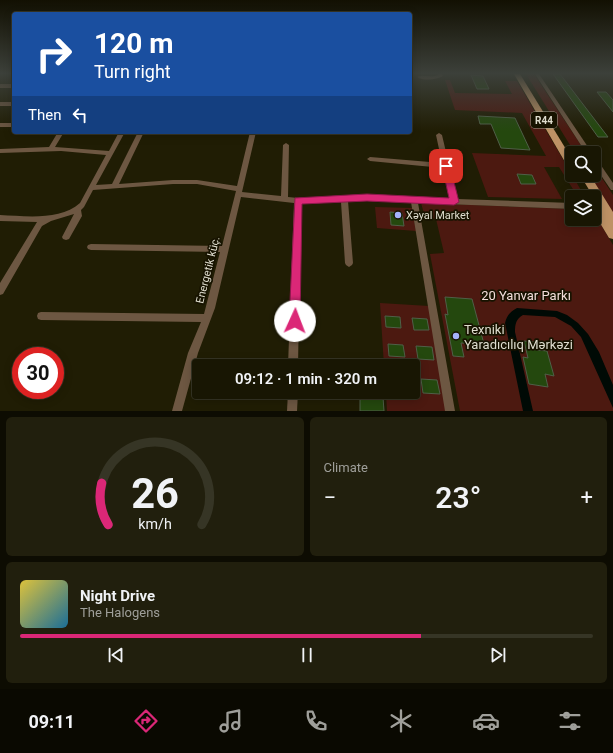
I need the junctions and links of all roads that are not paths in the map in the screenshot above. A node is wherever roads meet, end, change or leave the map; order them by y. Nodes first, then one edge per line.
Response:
1 (528, 93) edge
2 (535, 93) edge
3 (550, 93) edge
4 (0, 104) edge
5 (12, 104) edge
6 (0, 125) edge
7 (12, 125) edge
8 (60, 134) edge
9 (121, 134) edge
10 (139, 134) edge
11 (253, 134) edge
12 (439, 135) dead end
13 (286, 145) dead end
14 (567, 146) edge
15 (584, 146) edge
16 (51, 149) junction
17 (0, 151) edge
18 (111, 153) junction
19 (565, 154) edge
20 (370, 159) dead end
21 (446, 166) junction
22 (601, 170) edge
23 (589, 182) edge
24 (114, 186) junction
25 (91, 188) junction
26 (613, 188) edge
27 (239, 192) junction
28 (344, 199) junction
29 (284, 200) junction
30 (414, 200) junction
31 (298, 201) junction
32 (454, 202) junction
33 (565, 206) edge
34 (78, 210) junction
35 (601, 216) edge
36 (0, 218) edge
37 (44, 219) junction
38 (613, 221) edge
39 (613, 235) edge
40 (66, 237) dead end
41 (91, 247) dead end
42 (225, 249) junction
43 (349, 263) dead end
44 (0, 292) edge
45 (41, 316) dead end
46 (207, 318) junction
47 (294, 359) edge
48 (293, 399) edge
49 (177, 411) edge
50 (292, 411) edge
51 (450, 411) edge

1 - 19 main road, R44
2 - 14 main road, R44
3 - 15 street
4 - 5 street
6 - 7 street
8 - 16 street
9 - 18 street
10 - 24 street
11 - 27 street, Energetik küç.
12 - 21 street
13 - 29 street
16 - 17 street
16 - 18 street
18 - 25 street
20 - 21 street
21 - 32 street
22 - 26 street
23 - 38 main road
24 - 25 street
24 - 27 street
25 - 34 street
27 - 29 street
27 - 42 street, Energetik küç.
28 - 30 street
28 - 31 street
28 - 43 street
29 - 31 street
30 - 32 street
30 - 51 street
31 - 47 street
32 - 33 street
34 - 37 street
34 - 40 street
35 - 39 main road
36 - 37 street
37 - 44 street
41 - 42 street
42 - 46 street, Energetik küç.
45 - 46 street
46 - 49 street, Energetik küç.
48 - 50 street

